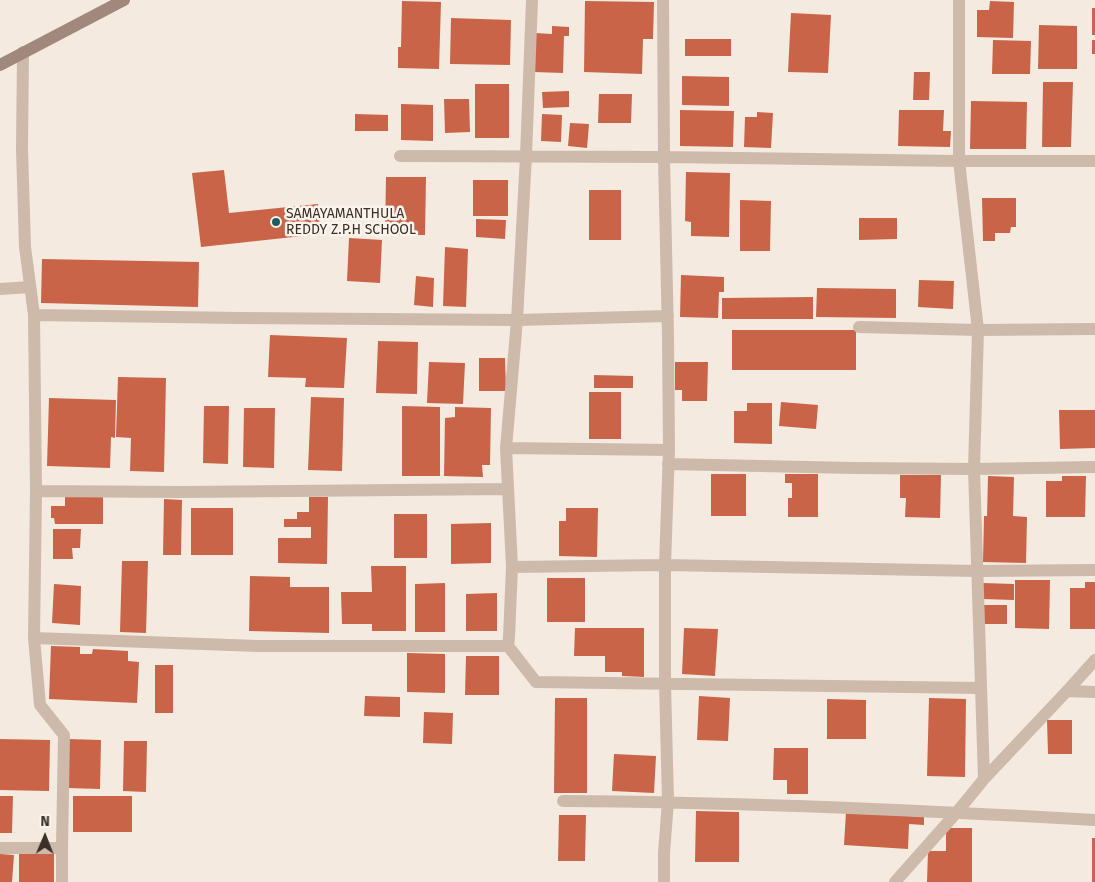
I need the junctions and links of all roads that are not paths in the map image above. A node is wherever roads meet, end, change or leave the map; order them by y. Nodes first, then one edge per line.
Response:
1 (124, 0) edge
2 (532, 0) edge
3 (663, 0) edge
4 (959, 0) edge
5 (23, 52) junction
6 (0, 65) edge
7 (400, 156) dead end
8 (526, 156) junction
9 (664, 157) junction
10 (1095, 161) edge
11 (960, 162) junction
12 (30, 286) junction
13 (0, 289) edge
14 (34, 315) junction
15 (668, 316) junction
16 (517, 320) junction
17 (858, 327) dead end
18 (1095, 328) edge
19 (978, 330) junction
20 (506, 448) junction
21 (668, 450) junction
22 (668, 464) junction
23 (1095, 467) edge
24 (974, 469) junction
25 (508, 489) junction
26 (36, 491) junction
27 (666, 566) junction
28 (512, 567) junction
29 (1095, 570) edge
30 (977, 571) junction
31 (34, 638) junction
32 (508, 646) junction
33 (1095, 660) edge
34 (665, 684) junction
35 (980, 688) junction
36 (1067, 691) junction
37 (1095, 692) edge
38 (984, 779) junction
39 (563, 801) dead end
40 (668, 801) junction
41 (957, 812) junction
42 (1095, 820) edge
43 (0, 848) edge
44 (62, 848) junction
45 (62, 882) edge
46 (664, 882) edge
47 (895, 882) edge

1 - 5 street
2 - 8 street
3 - 9 street
4 - 11 street
5 - 6 street
5 - 12 street
7 - 8 street
8 - 9 street
8 - 16 street
9 - 11 street
9 - 15 street
10 - 11 street
11 - 19 street
12 - 13 street
12 - 14 street
14 - 16 street
14 - 26 street
15 - 16 street
15 - 21 street
16 - 20 street
17 - 19 street
18 - 19 street
19 - 24 street
20 - 21 street
20 - 25 street
21 - 22 street
22 - 24 street
22 - 27 street
23 - 24 street
24 - 30 street
25 - 26 street
25 - 28 street
26 - 31 street
27 - 28 street
27 - 30 street
27 - 34 street
28 - 32 street
29 - 30 street
30 - 35 street
31 - 32 street
31 - 44 street
32 - 34 street
33 - 36 street
34 - 35 street
34 - 40 street
35 - 38 street
36 - 37 street
36 - 38 street
38 - 41 street
39 - 40 street
40 - 41 street
40 - 46 street
41 - 42 street
41 - 47 street
43 - 44 street
44 - 45 street

